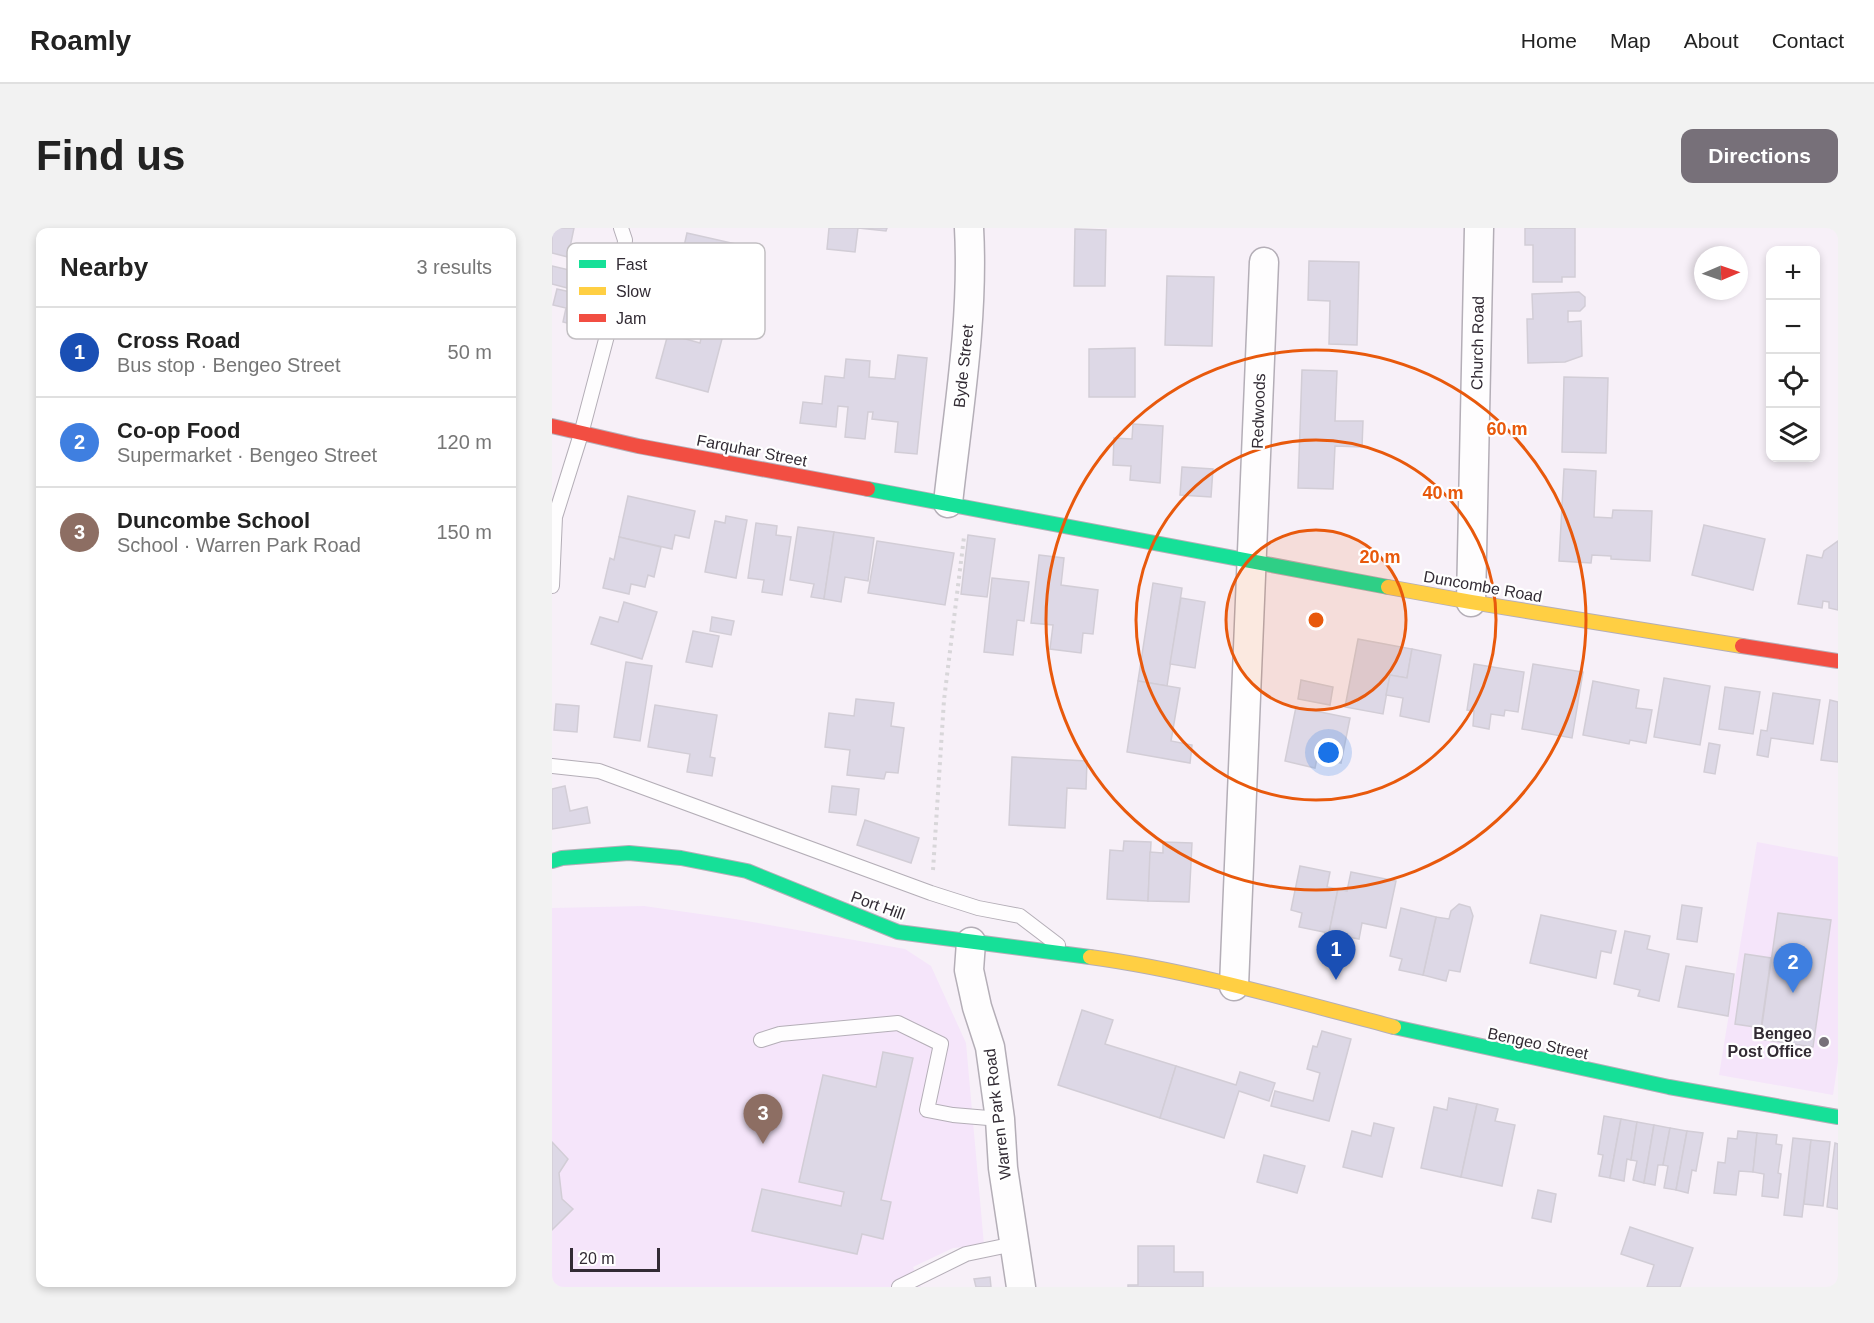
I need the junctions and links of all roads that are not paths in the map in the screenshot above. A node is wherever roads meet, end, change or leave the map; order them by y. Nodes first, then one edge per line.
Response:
1 (621, 228) edge
2 (969, 228) edge
3 (1479, 228) edge
4 (625, 243) edge
5 (1264, 262) dead end
6 (606, 339) edge
7 (552, 426) edge
8 (580, 434) junction
9 (958, 504) junction
10 (1252, 561) junction
11 (552, 586) edge
12 (1471, 602) junction
13 (1838, 661) edge
14 (552, 766) edge
15 (552, 861) edge
16 (971, 942) junction
17 (1071, 955) junction
18 (1234, 986) junction
19 (761, 1040) dead end
20 (1838, 1117) edge
21 (1000, 1119) junction
22 (1014, 1244) junction
23 (899, 1287) edge
24 (1021, 1287) edge

1 - 4 lane
2 - 9 street, Byde Street
3 - 12 street, Church Road
5 - 10 street, Redwoods
6 - 8 lane
7 - 8 main road, Farquhar Street
8 - 9 main road, Farquhar Street
8 - 11 lane
9 - 10 main road, Duncombe Road
10 - 12 main road, Duncombe Road
10 - 18 street, Redwoods
12 - 13 main road, Duncombe Road
14 - 17 lane
15 - 16 main road, Port Hill
16 - 17 main road, Port Hill
16 - 21 street, Warren Park Road
17 - 18 main road, Port Hill
18 - 20 main road, Bengeo Street
19 - 21 lane
21 - 22 street, Warren Park Road
22 - 23 lane
22 - 24 street, Warren Park Road

